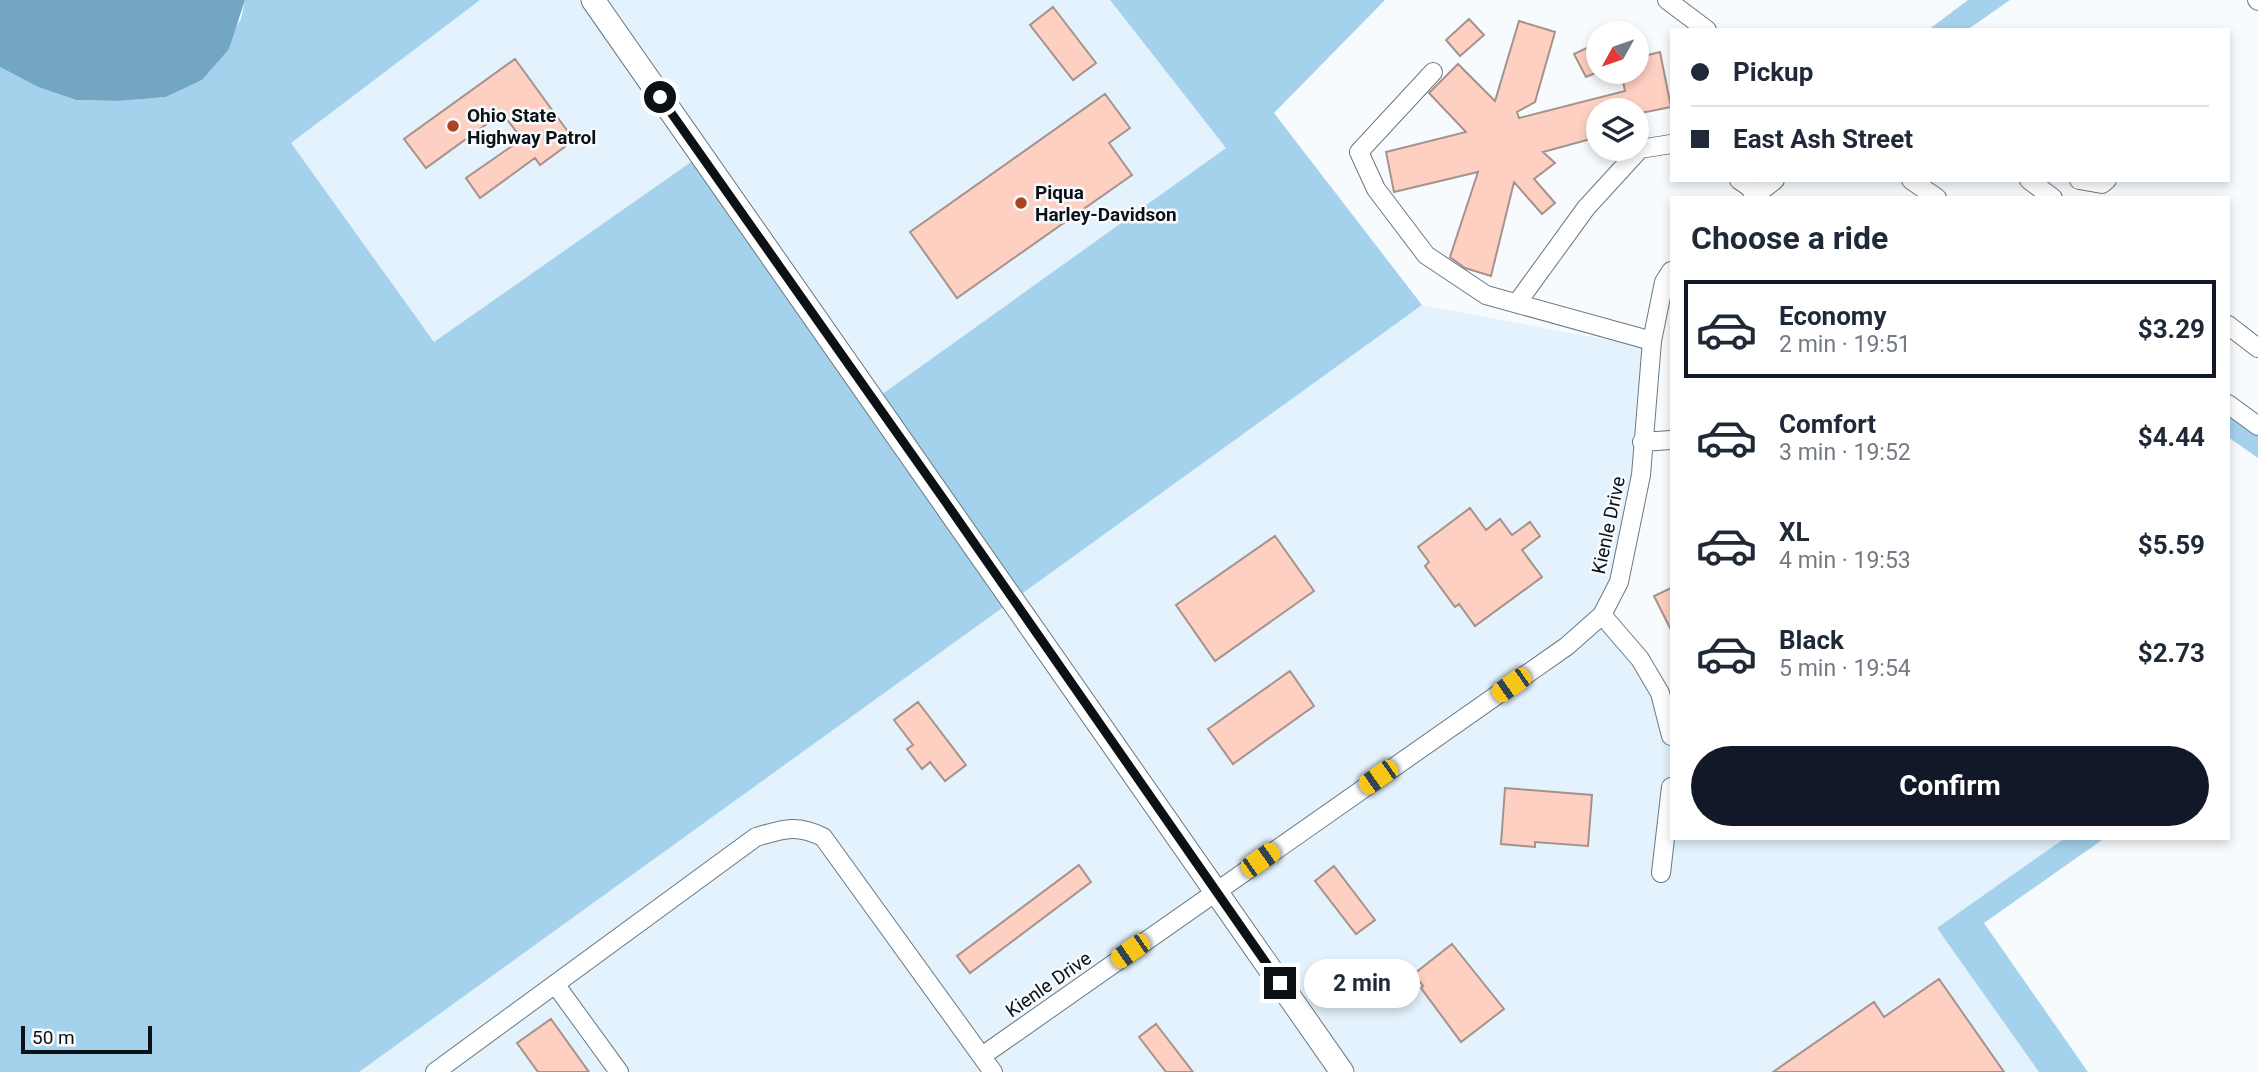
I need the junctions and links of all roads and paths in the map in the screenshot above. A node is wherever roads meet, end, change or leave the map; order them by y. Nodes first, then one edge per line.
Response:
1 (593, 0) edge
2 (1667, 0) edge
3 (1704, 28) edge
4 (1433, 72) dead end
5 (1670, 144) edge
6 (1741, 182) edge
7 (1773, 182) edge
8 (1914, 182) edge
9 (2032, 182) edge
10 (1756, 196) edge
11 (1934, 196) edge
12 (2050, 196) edge
13 (1670, 273) edge
14 (1517, 303) junction
15 (2230, 327) edge
16 (1652, 341) junction
17 (2258, 348) edge
18 (2230, 405) edge
19 (2258, 426) edge
20 (1670, 440) edge
21 (1642, 442) junction
22 (1602, 615) junction
23 (1670, 732) edge
24 (1670, 796) edge
25 (1661, 873) dead end
26 (1216, 892) junction
27 (555, 984) junction
28 (982, 1056) junction
29 (435, 1072) edge
30 (619, 1072) edge
31 (993, 1072) edge
32 (1342, 1072) edge

1 - 26 main road
2 - 3 street
4 - 14 street
5 - 14 street
6 - 10 street
7 - 10 street
8 - 11 street
9 - 12 street
13 - 16 street, Kienle Drive
14 - 16 street
15 - 17 street
16 - 21 street, Kienle Drive
18 - 19 street
20 - 21 street
21 - 22 street, Kienle Drive
22 - 23 street
22 - 26 street, Kienle Drive
24 - 25 street
26 - 28 street, Kienle Drive
26 - 32 main road
27 - 28 street
27 - 29 street
27 - 30 street
28 - 31 street

